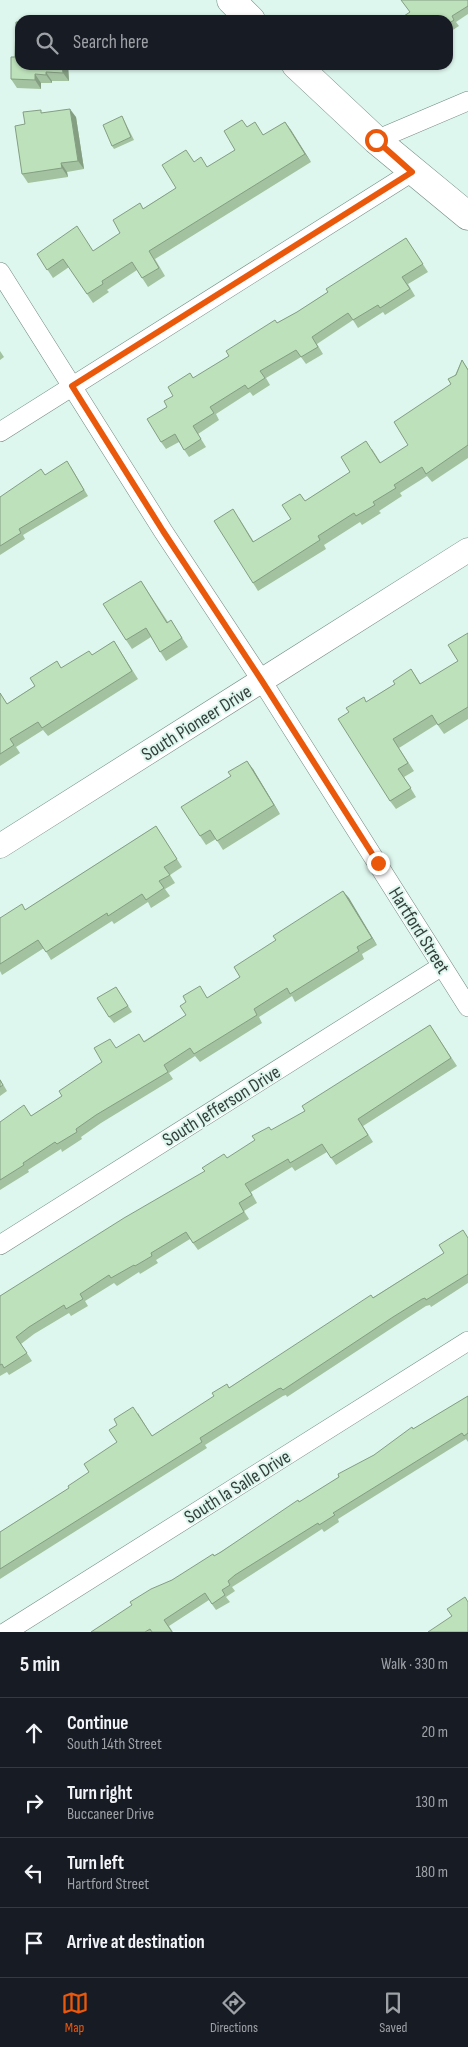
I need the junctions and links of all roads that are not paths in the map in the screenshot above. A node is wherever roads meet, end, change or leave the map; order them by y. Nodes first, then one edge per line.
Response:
1 (231, 0) edge
2 (246, 15) edge
3 (301, 70) edge
4 (468, 101) edge
5 (376, 140) junction
6 (412, 172) junction
7 (468, 216) edge
8 (0, 272) edge
9 (72, 386) junction
10 (0, 432) edge
11 (468, 550) edge
12 (262, 681) junction
13 (0, 846) edge
14 (442, 966) junction
15 (468, 1007) edge
16 (0, 1245) edge
17 (468, 1341) edge
18 (6, 1632) edge

1 - 2 main road
3 - 5 main road
4 - 5 street
5 - 6 main road
6 - 7 main road
6 - 9 street
8 - 9 street, Hartford Street
9 - 10 street
9 - 12 street, Hartford Street
11 - 12 street, South Pioneer Drive
12 - 13 street, South Pioneer Drive
12 - 14 street, Hartford Street
14 - 15 street, Hartford Street
14 - 16 street, South Jefferson Drive
17 - 18 street, South la Salle Drive

